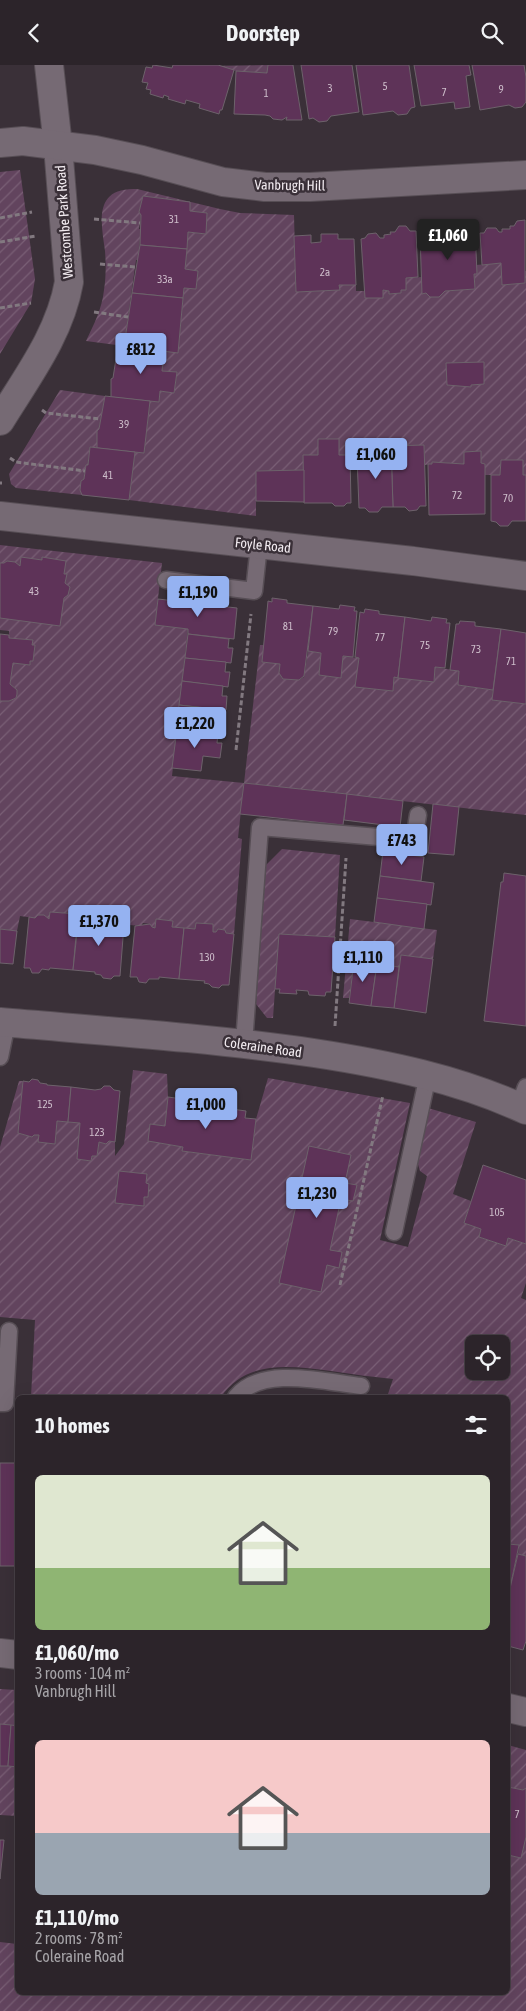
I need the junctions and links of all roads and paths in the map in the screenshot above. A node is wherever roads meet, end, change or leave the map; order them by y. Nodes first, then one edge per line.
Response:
1 (49, 65) edge
2 (0, 143) edge
3 (58, 146) junction
4 (526, 175) edge
5 (33, 212) dead end
6 (0, 217) edge
7 (94, 219) dead end
8 (140, 223) dead end
9 (36, 236) dead end
10 (0, 241) edge
11 (100, 264) dead end
12 (135, 267) dead end
13 (36, 305) dead end
14 (0, 308) edge
15 (94, 312) dead end
16 (128, 317) dead end
17 (40, 409) dead end
18 (100, 419) dead end
19 (0, 421) edge
20 (10, 458) dead end
21 (85, 471) dead end
22 (0, 516) edge
23 (259, 545) junction
24 (526, 576) edge
25 (166, 580) dead end
26 (254, 591) junction
27 (236, 750) dead end
28 (418, 815) dead end
29 (348, 834) junction
30 (3, 1022) edge
31 (335, 1032) dead end
32 (244, 1043) junction
33 (0, 1057) edge
34 (428, 1075) junction
35 (384, 1089) dead end
36 (524, 1101) edge
37 (394, 1232) dead end
38 (340, 1285) dead end
39 (9, 1331) dead end
40 (361, 1386) dead end
41 (238, 1395) edge
42 (0, 1403) edge
43 (0, 1653) edge
44 (15, 1655) edge
45 (510, 1708) edge
46 (526, 1712) edge

1 - 3 street, Westcombe Park Road
2 - 3 street, Vanbrugh Hill
3 - 4 street, Vanbrugh Hill
3 - 19 street, Westcombe Park Road
5 - 6 path
7 - 8 path
9 - 10 path
11 - 12 path
13 - 14 path
15 - 16 path
17 - 18 path
20 - 21 path
22 - 23 street, Foyle Road
23 - 24 street, Foyle Road
23 - 26 lane
25 - 26 lane
26 - 27 path
28 - 29 lane
29 - 31 path
29 - 32 lane
30 - 32 street, Coleraine Road
30 - 33 lane
32 - 34 street, Coleraine Road
34 - 36 street, Coleraine Road
34 - 37 lane
35 - 38 path
39 - 42 lane
40 - 41 lane
43 - 44 street
45 - 46 street

